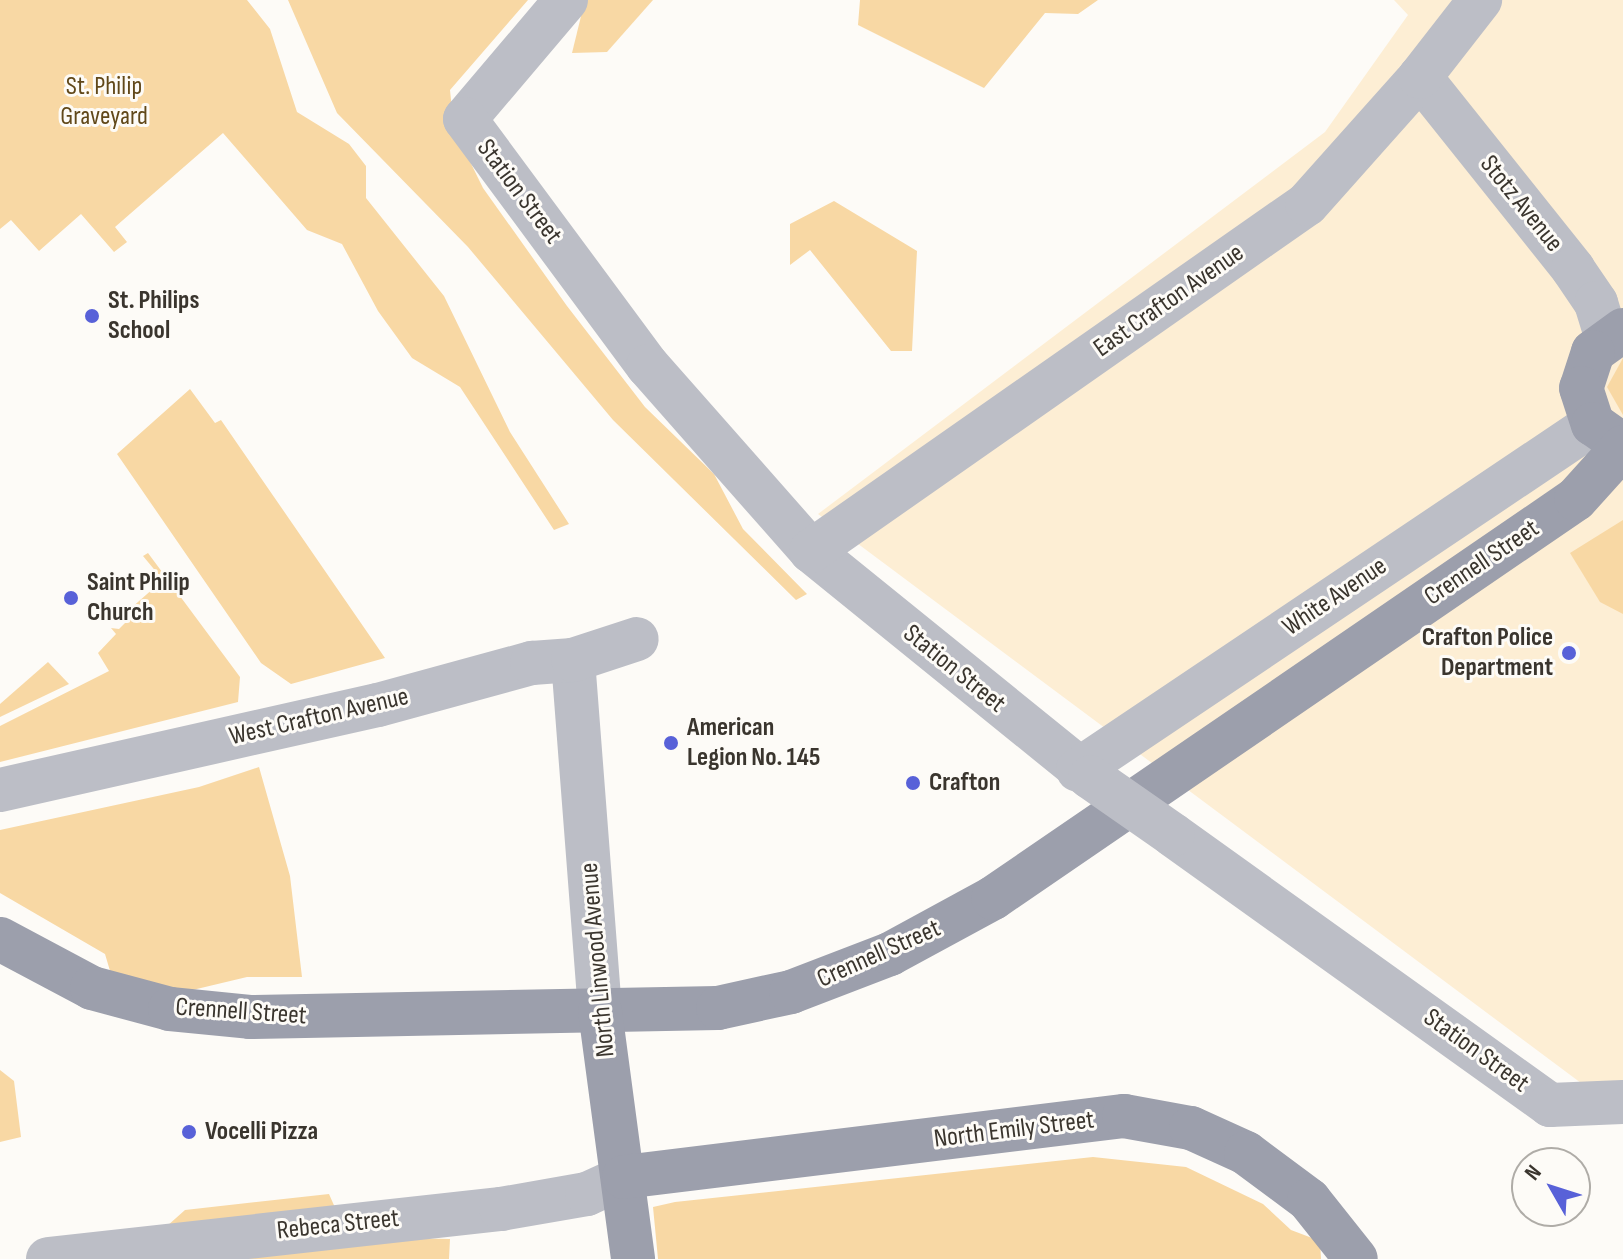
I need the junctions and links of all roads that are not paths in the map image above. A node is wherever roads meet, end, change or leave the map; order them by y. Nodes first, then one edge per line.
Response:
1 (566, 0) edge
2 (1480, 0) edge
3 (1420, 77) junction
4 (1615, 334) edge
5 (1613, 439) edge
6 (811, 551) junction
7 (637, 639) dead end
8 (552, 661) junction
9 (1084, 773) junction
10 (0, 790) edge
11 (0, 939) edge
12 (600, 1011) junction
13 (1622, 1102) edge
14 (624, 1177) junction
15 (48, 1259) edge
16 (633, 1259) edge
17 (1356, 1259) edge

1 - 6 street, Station Street
2 - 3 street, East Crafton Avenue
3 - 4 street, Stotz Avenue
3 - 6 street, East Crafton Avenue
4 - 5 main road
5 - 9 street, White Avenue
5 - 12 main road, Crennell Street
6 - 9 street, Station Street
7 - 8 street, West Crafton Avenue
8 - 10 street, West Crafton Avenue
8 - 12 street, North Linwood Avenue
9 - 13 street, Station Street, bridge
11 - 12 main road, Crennell Street
12 - 14 main road, North Linwood Avenue
14 - 15 street, Rebeca Street
14 - 16 main road, North Linwood Avenue
14 - 17 main road, North Emily Street

